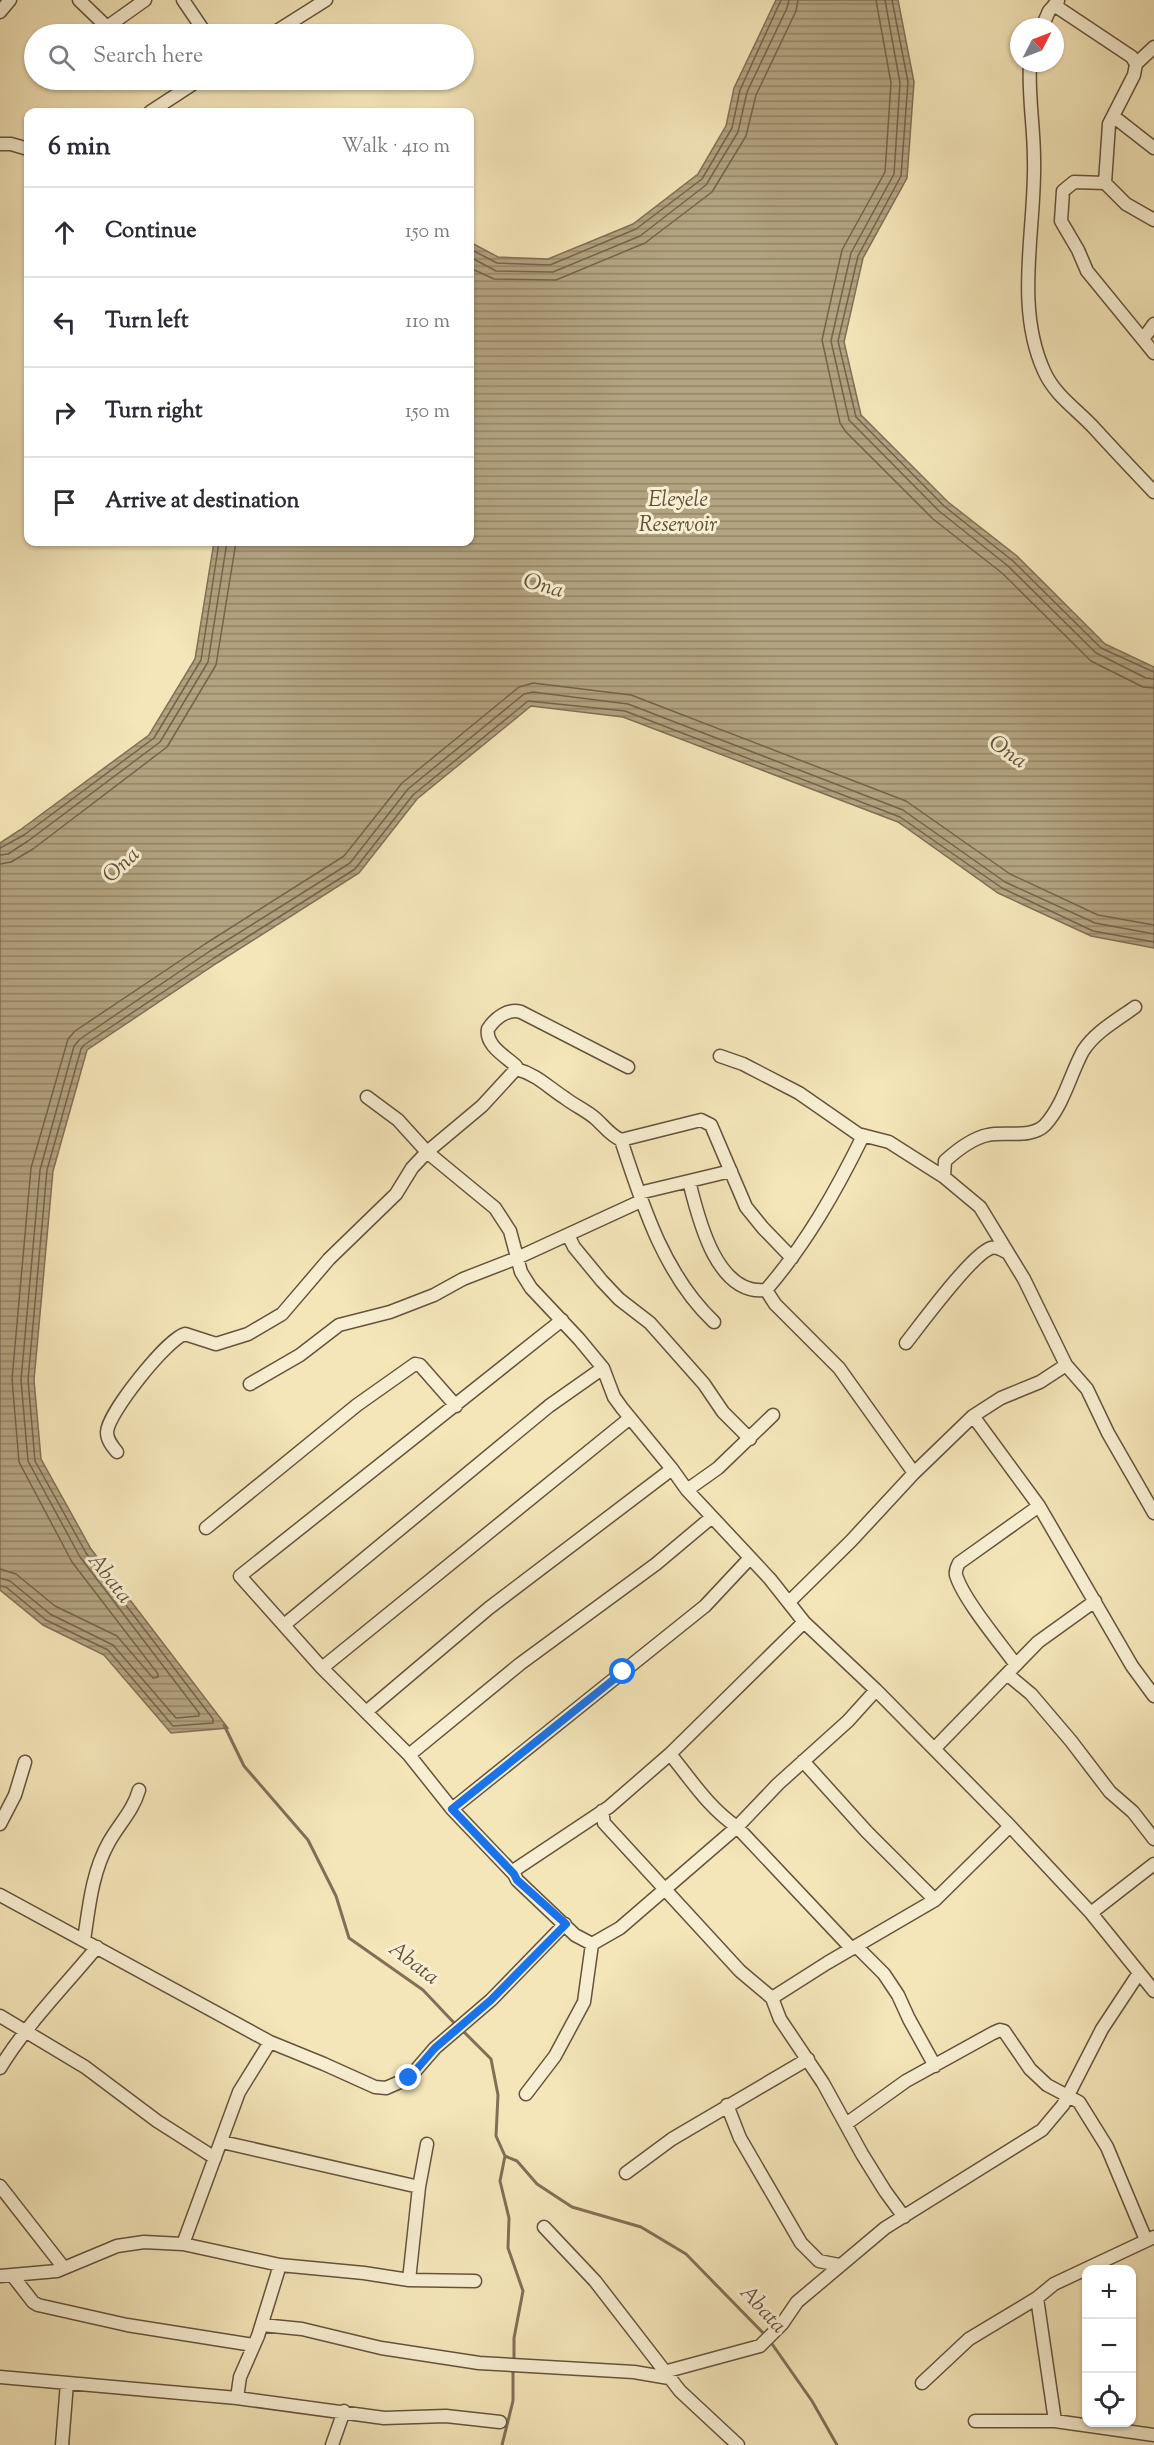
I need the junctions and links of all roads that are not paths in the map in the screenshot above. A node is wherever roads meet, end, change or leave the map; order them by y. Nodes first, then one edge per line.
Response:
1 (10, 0) edge
2 (79, 0) edge
3 (145, 0) edge
4 (183, 0) edge
5 (326, 0) edge
6 (1056, 2) edge
7 (0, 12) edge
8 (1047, 18) edge
9 (104, 24) edge
10 (111, 24) edge
11 (199, 24) edge
12 (288, 24) edge
13 (1154, 47) edge
14 (1137, 64) junction
15 (1030, 72) edge
16 (184, 90) edge
17 (156, 108) edge
18 (1113, 117) junction
19 (0, 144) edge
20 (24, 148) edge
21 (1154, 148) edge
22 (1105, 183) junction
23 (1154, 220) edge
24 (1154, 324) edge
25 (1143, 339) junction
26 (1154, 353) edge
27 (1154, 492) edge
28 (1135, 1007) dead end
29 (720, 1056) dead end
30 (628, 1067) dead end
31 (516, 1069) junction
32 (367, 1097) dead end
33 (863, 1136) junction
34 (621, 1140) junction
35 (427, 1152) junction
36 (730, 1171) junction
37 (944, 1177) junction
38 (689, 1181) junction
39 (640, 1197) junction
40 (568, 1235) junction
41 (1008, 1253) junction
42 (517, 1258) junction
43 (792, 1258) junction
44 (766, 1290) junction
45 (562, 1320) junction
46 (714, 1322) dead end
47 (906, 1342) dead end
48 (1066, 1365) junction
49 (603, 1368) junction
50 (250, 1384) dead end
51 (456, 1406) junction
52 (773, 1415) dead end
53 (973, 1416) junction
54 (630, 1419) junction
55 (750, 1439) junction
56 (117, 1452) dead end
57 (672, 1468) junction
58 (914, 1473) junction
59 (687, 1490) junction
60 (1039, 1506) junction
61 (1154, 1513) edge
62 (712, 1517) junction
63 (206, 1528) dead end
64 (749, 1558) junction
65 (1095, 1601) junction
66 (789, 1602) junction
67 (804, 1622) junction
68 (284, 1625) junction
69 (322, 1668) junction
70 (1012, 1670) junction
71 (876, 1690) junction
72 (1154, 1696) edge
73 (366, 1712) junction
74 (934, 1749) junction
75 (409, 1755) junction
76 (670, 1755) junction
77 (803, 1761) junction
78 (25, 1762) dead end
79 (139, 1790) dead end
80 (452, 1809) junction
81 (602, 1811) junction
82 (0, 1824) edge
83 (1010, 1826) junction
84 (737, 1827) junction
85 (1154, 1839) edge
86 (1154, 1864) edge
87 (514, 1874) junction
88 (665, 1890) junction
89 (0, 1895) edge
90 (935, 1900) junction
91 (1091, 1913) junction
92 (566, 1924) junction
93 (84, 1940) junction
94 (592, 1944) junction
95 (97, 1947) junction
96 (855, 1948) junction
97 (1139, 1973) junction
98 (1154, 1991) edge
99 (772, 1998) junction
100 (0, 2016) edge
101 (25, 2030) junction
102 (270, 2042) junction
103 (808, 2060) junction
104 (935, 2066) junction
105 (0, 2068) edge
106 (526, 2094) dead end
107 (1068, 2096) junction
108 (728, 2105) junction
109 (846, 2124) junction
110 (222, 2142) junction
111 (427, 2144) dead end
112 (215, 2158) junction
113 (626, 2173) dead end
114 (0, 2186) edge
115 (419, 2187) junction
116 (904, 2217) junction
117 (544, 2227) dead end
118 (1150, 2239) edge
119 (183, 2244) junction
120 (280, 2265) junction
121 (839, 2265) junction
122 (63, 2268) junction
123 (6, 2275) edge
124 (410, 2280) junction
125 (475, 2282) dead end
126 (1037, 2298) junction
127 (262, 2325) junction
128 (253, 2345) junction
129 (667, 2375) junction
130 (0, 2377) edge
131 (67, 2383) junction
132 (922, 2383) dead end
133 (237, 2398) junction
134 (344, 2411) junction
135 (975, 2421) dead end
136 (1055, 2421) junction
137 (500, 2422) dead end
138 (1154, 2435) edge
139 (62, 2445) edge
140 (332, 2445) edge
141 (738, 2445) edge

1 - 7 street
2 - 9 street
3 - 10 street
4 - 11 street
5 - 12 street
6 - 8 street
6 - 14 street
13 - 14 street
14 - 18 street
15 - 27 street
16 - 17 street
18 - 21 street
18 - 22 street
19 - 20 street
22 - 23 street
22 - 25 street
24 - 25 street
25 - 26 street
28 - 37 street
29 - 33 street
30 - 31 street
31 - 34 street
31 - 35 street
32 - 35 street
33 - 37 street
33 - 43 street
34 - 36 street
34 - 39 street
35 - 42 street
35 - 56 street
36 - 38 street
36 - 43 street
37 - 41 street
38 - 39 street
38 - 44 street
39 - 40 street
39 - 46 street
40 - 42 street
40 - 55 street
41 - 47 street
41 - 48 street
42 - 45 street
42 - 50 street
43 - 44 street
44 - 58 street
45 - 49 street
45 - 51 street
48 - 53 street
48 - 61 street
49 - 54 street
49 - 68 street
51 - 63 street
51 - 68 street
52 - 55 street
53 - 58 street
53 - 60 street
54 - 57 street
54 - 69 street
55 - 59 street
57 - 59 street
57 - 73 street
58 - 66 street
59 - 62 street
60 - 65 street
60 - 70 street
62 - 64 street
62 - 75 street
64 - 66 street
64 - 80 street
65 - 70 street
65 - 72 street
66 - 67 street
67 - 71 street
67 - 76 street
68 - 69 street
69 - 73 street
70 - 74 street
70 - 85 street
71 - 74 street
71 - 77 street
73 - 75 street
74 - 83 street
75 - 80 street
76 - 81 street
76 - 84 street
77 - 84 street
77 - 90 street
78 - 82 street
79 - 93 street
80 - 87 street
81 - 87 street
81 - 88 street
83 - 90 street
83 - 91 street
84 - 88 street
84 - 96 street
86 - 91 street
87 - 92 street
88 - 94 street
88 - 99 street
89 - 93 street
90 - 96 street
91 - 97 street
92 - 94 street
92 - 102 street
93 - 95 street
94 - 106 street
95 - 101 street
95 - 102 street
96 - 99 street
96 - 104 street
97 - 98 street
97 - 107 street
99 - 103 street
100 - 101 street
101 - 105 street
101 - 112 street
102 - 110 street
103 - 108 street
103 - 109 street
104 - 107 street
104 - 109 street
107 - 116 street
107 - 118 street
108 - 113 street
108 - 121 street
109 - 116 street
110 - 112 street
110 - 115 street
111 - 115 street
112 - 119 street
114 - 122 street
115 - 124 street
116 - 121 street
117 - 129 street
118 - 126 street
119 - 120 street
119 - 122 street
120 - 124 street
120 - 127 street
121 - 129 street
122 - 123 street
123 - 128 street
124 - 125 street
126 - 132 street
126 - 136 street
127 - 128 street
127 - 129 street
128 - 133 street
129 - 141 street
130 - 131 street
131 - 133 street
131 - 139 street
133 - 134 street
134 - 137 street
134 - 140 street
135 - 136 street
136 - 138 street

